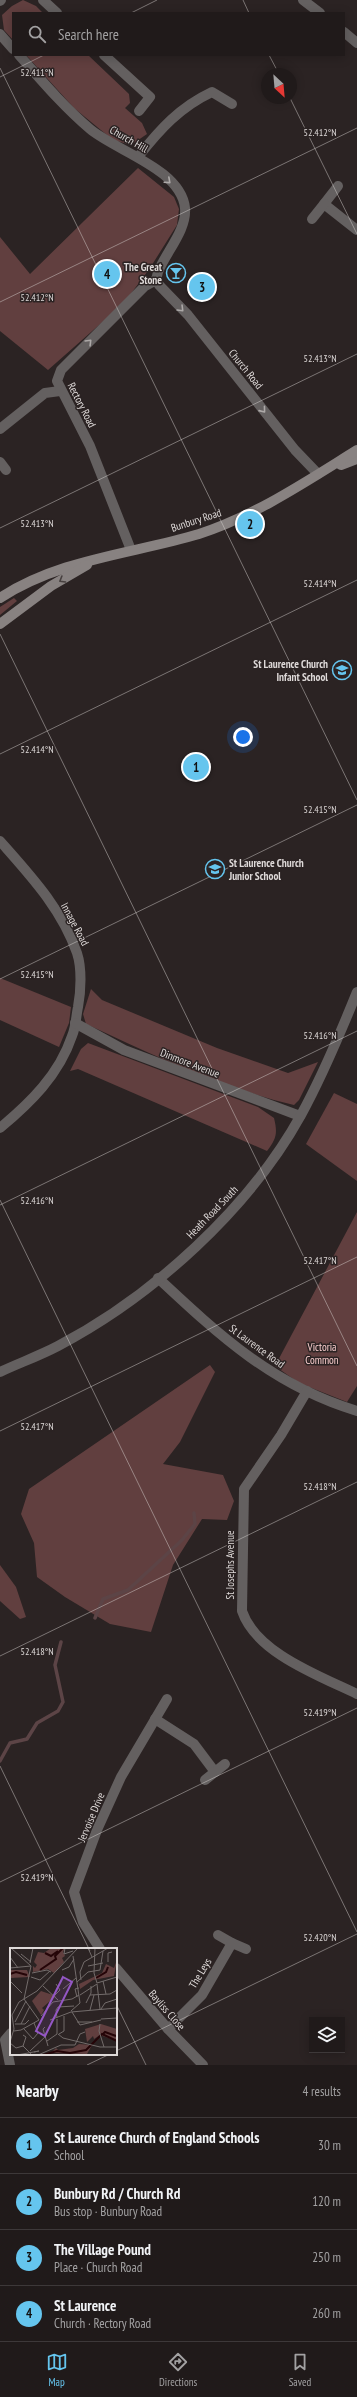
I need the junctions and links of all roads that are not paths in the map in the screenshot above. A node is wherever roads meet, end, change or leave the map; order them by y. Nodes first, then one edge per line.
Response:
1 (43, 0) edge
2 (303, 0) edge
3 (56, 12) edge
4 (319, 12) edge
5 (345, 33) edge
6 (0, 34) edge
7 (357, 43) edge
8 (12, 48) edge
9 (20, 56) edge
10 (105, 56) edge
11 (232, 104) dead end
12 (139, 111) dead end
13 (138, 156) junction
14 (338, 186) dead end
15 (324, 204) junction
16 (312, 219) dead end
17 (357, 230) edge
18 (156, 280) junction
19 (60, 391) junction
20 (0, 429) edge
21 (357, 450) edge
22 (357, 460) edge
23 (318, 474) junction
24 (131, 550) junction
25 (96, 560) junction
26 (0, 598) edge
27 (0, 624) edge
28 (0, 841) edge
29 (357, 992) edge
30 (75, 1023) junction
31 (300, 1116) junction
32 (0, 1128) edge
33 (158, 1278) junction
34 (0, 1372) edge
35 (307, 1391) junction
36 (357, 1411) edge
37 (357, 1694) edge
38 (167, 1699) dead end
39 (155, 1719) junction
40 (224, 1764) dead end
41 (215, 1772) junction
42 (206, 1780) dead end
43 (218, 1935) dead end
44 (232, 1943) junction
45 (99, 1948) edge
46 (246, 1949) dead end
47 (117, 1969) edge
48 (168, 2030) junction
49 (10, 2034) edge
50 (10, 2065) edge
51 (203, 2065) edge

1 - 3 street
2 - 4 street
5 - 7 street
6 - 8 street
9 - 13 street, Church Hill
10 - 12 street
11 - 13 street
13 -> 18 street, Church Hill
14 - 15 street
15 - 16 street
15 - 17 street
19 -> 18 street, Rectory Road
18 -> 23 street, Church Road
19 - 20 street
19 - 24 street, Rectory Road
21 - 23 main road
22 - 23 main road
23 - 24 main road, Bunbury Road
24 - 25 main road, Bunbury Road
25 - 26 main road, Bunbury Road
25 -> 27 main road, Bunbury Road
28 - 30 street, Innage Road
29 - 31 street, Heath Road South
30 - 31 street, Dinmore Avenue
30 - 32 street, Innage Road
31 - 33 street, Heath Road South
33 - 34 street, Heath Road South
33 - 35 street, St Laurence Road
35 - 36 street, St Laurence Road
35 - 37 street, St Josephs Avenue
38 - 39 street, Jervoise Drive
39 - 41 street
39 - 45 street, Jervoise Drive
40 - 41 street
41 - 42 street
43 - 44 street
44 - 46 street
44 - 48 street, The Leys
47 - 48 street, Bayliss Close
48 - 51 street, Bayliss Close
49 - 50 street

